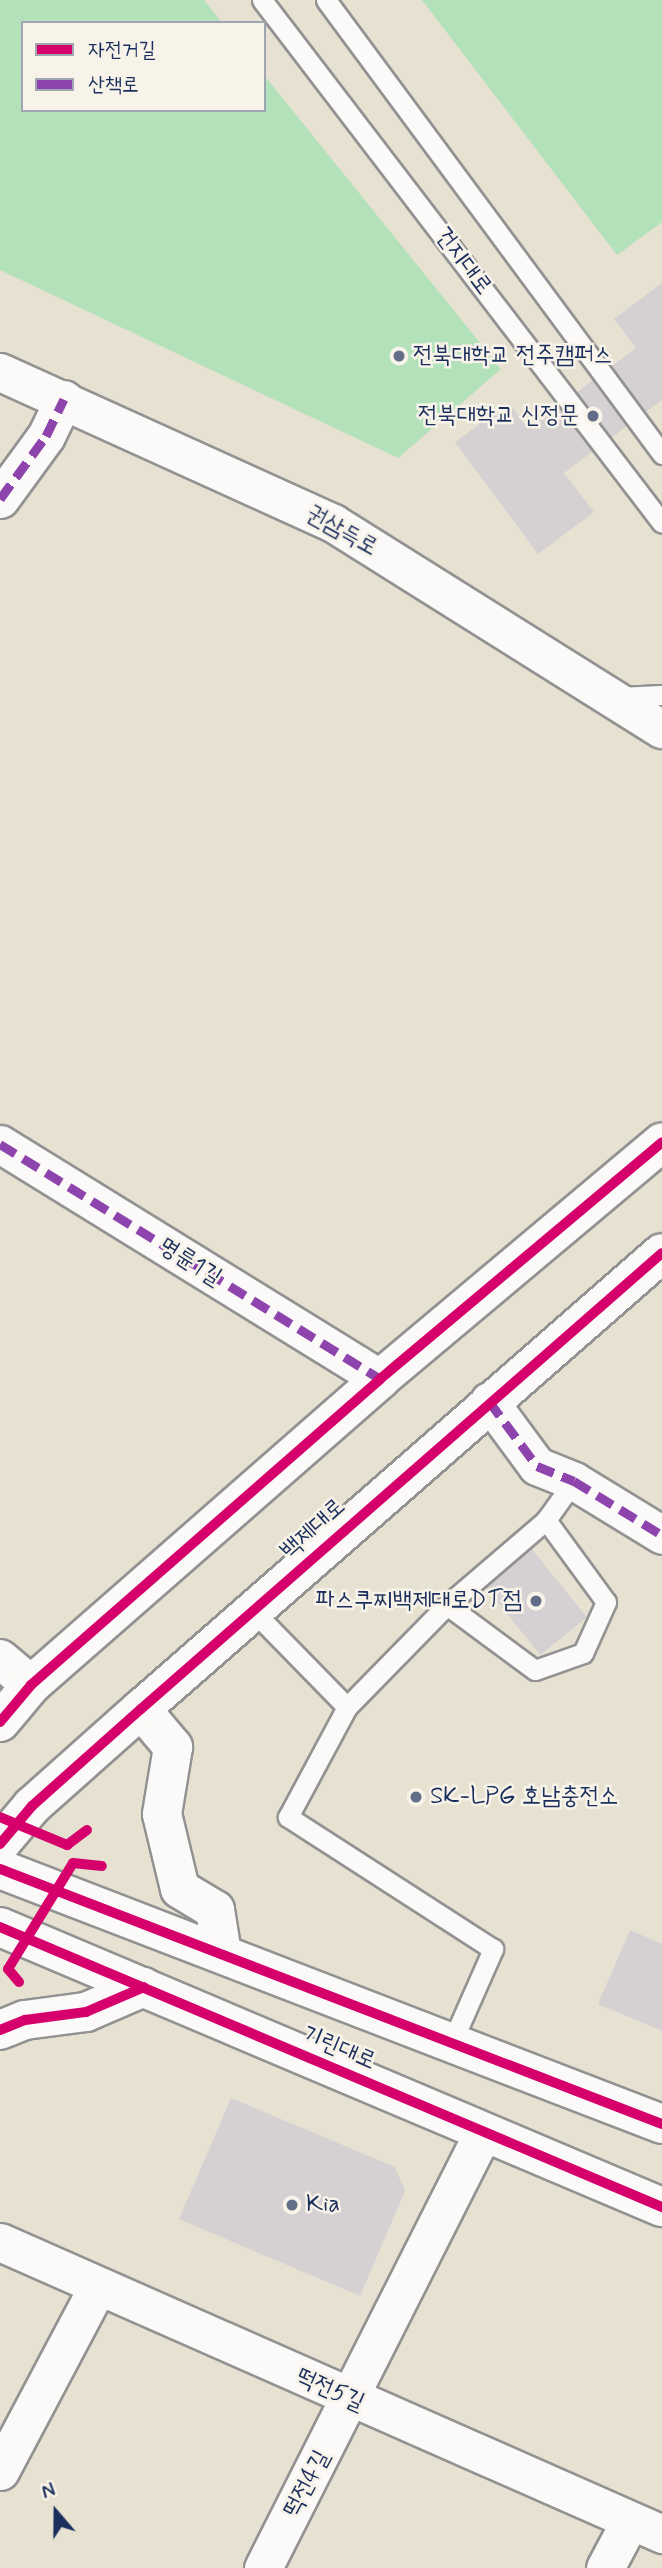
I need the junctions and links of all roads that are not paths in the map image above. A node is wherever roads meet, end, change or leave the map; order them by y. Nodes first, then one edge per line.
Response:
1 (262, 0) edge
2 (326, 0) edge
3 (0, 372) edge
4 (64, 399) junction
5 (662, 454) edge
6 (0, 499) edge
7 (662, 523) edge
8 (662, 695) edge
9 (613, 697) junction
10 (662, 729) edge
11 (662, 1142) edge
12 (0, 1144) edge
13 (662, 1254) edge
14 (380, 1379) junction
15 (489, 1401) junction
16 (574, 1481) junction
17 (546, 1520) junction
18 (662, 1535) edge
19 (447, 1605) junction
20 (253, 1611) junction
21 (0, 1658) edge
22 (31, 1685) junction
23 (347, 1707) junction
24 (141, 1709) junction
25 (0, 1722) edge
26 (0, 1844) edge
27 (0, 1869) edge
28 (0, 1927) edge
29 (222, 1953) junction
30 (144, 1987) junction
31 (0, 2030) edge
32 (453, 2042) junction
33 (662, 2123) edge
34 (483, 2133) junction
35 (662, 2207) edge
36 (0, 2242) edge
37 (98, 2286) junction
38 (351, 2399) junction
39 (0, 2471) edge
40 (646, 2528) edge
41 (263, 2568) edge
42 (604, 2568) edge

1 - 7 lane, 건지대로
2 - 5 lane, 건지대로
3 - 4 street, 권삼득로
4 - 6 street
4 - 9 street, 권삼득로
8 - 9 lane
9 - 10 street, 권삼득로
11 - 14 street
12 - 14 street, 명륜1길
13 - 15 street, 백제대로
14 - 22 street
15 - 16 street
15 - 20 street, 백제대로
16 - 17 lane
16 - 18 street
17 - 19 lane
17 - 19 lane
19 - 23 lane
20 - 23 lane
20 - 24 street, 백제대로
21 - 22 street
22 - 25 street
23 - 32 lane
24 - 26 street, 백제대로
24 - 29 street
27 - 29 street, 기린대로
28 - 30 street, 기린대로
29 - 32 street, 기린대로
30 - 31 street
30 - 34 street, 기린대로
32 - 33 street, 기린대로
34 - 35 street, 기린대로
34 - 38 street, 떡전4길
36 - 37 street, 떡전5길
37 - 38 street, 떡전5길
37 - 39 street
38 - 40 street, 떡전5길
38 - 41 street, 떡전4길
40 - 42 street

